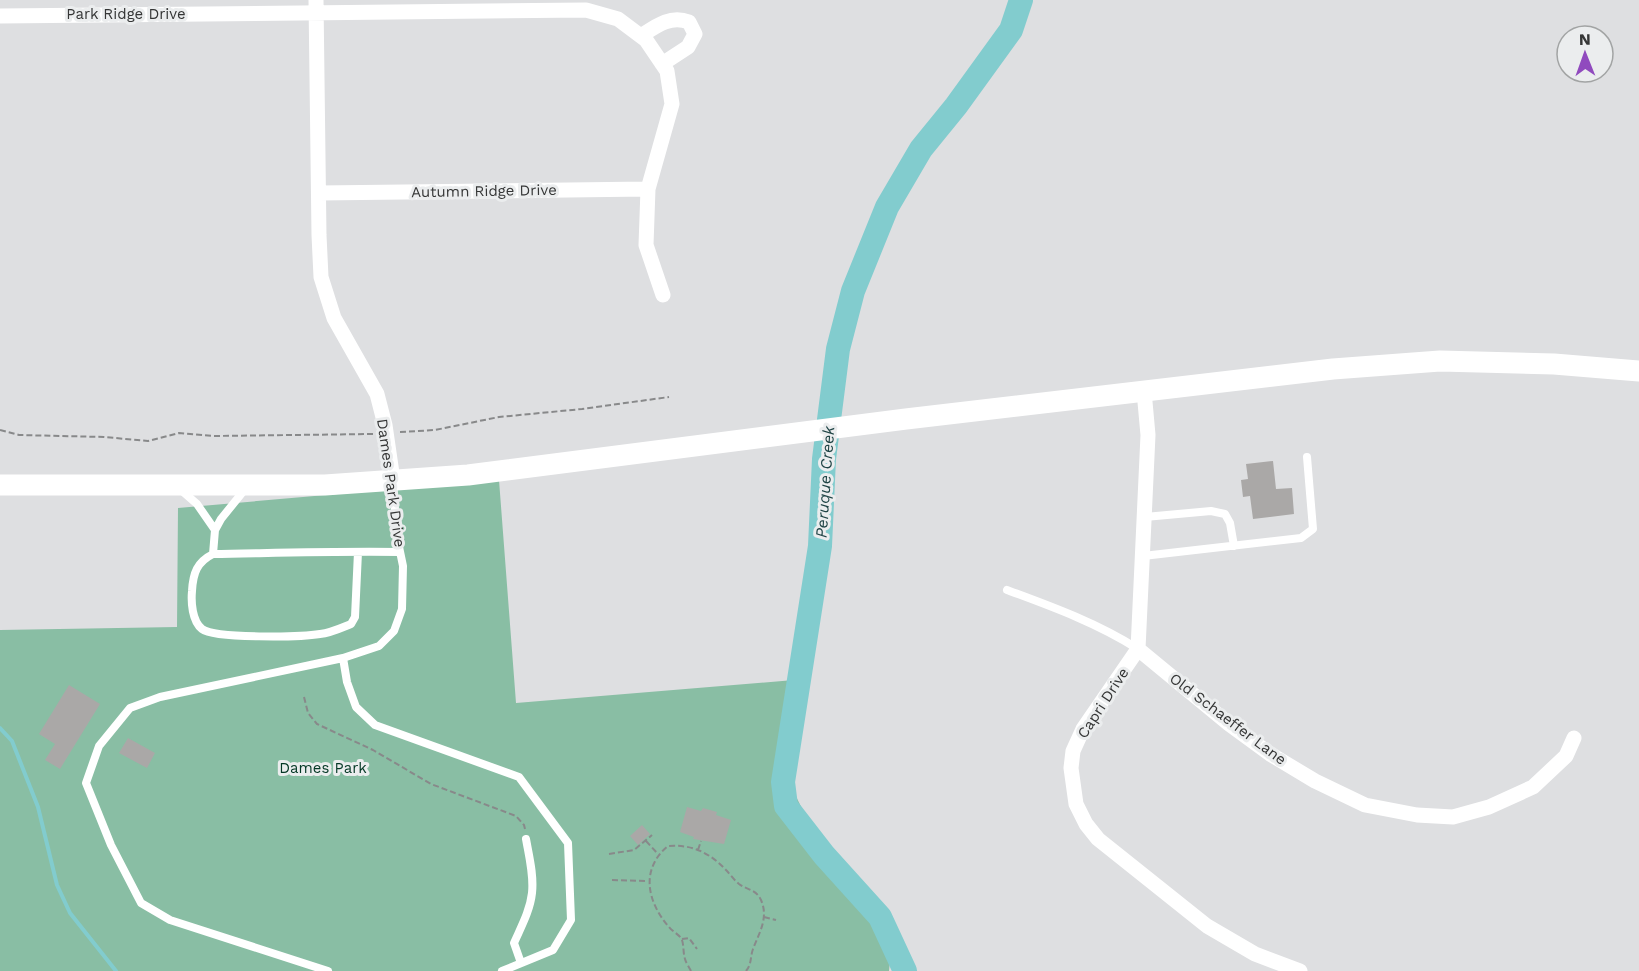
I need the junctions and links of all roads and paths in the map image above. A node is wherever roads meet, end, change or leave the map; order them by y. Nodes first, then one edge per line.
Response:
1 (316, 6) edge
2 (0, 16) edge
3 (641, 36) junction
4 (663, 64) junction
5 (648, 189) junction
6 (319, 193) junction
7 (663, 295) dead end
8 (1639, 371) edge
9 (1144, 391) junction
10 (669, 397) dead end
11 (0, 429) edge
12 (386, 432) junction
13 (1307, 457) dead end
14 (393, 480) junction
15 (0, 484) edge
16 (176, 485) junction
17 (248, 486) junction
18 (1145, 517) junction
19 (215, 530) junction
20 (1234, 546) junction
21 (358, 552) junction
22 (400, 552) junction
23 (213, 554) junction
24 (1143, 555) junction
25 (1007, 590) dead end
26 (1138, 649) junction
27 (343, 658) junction
28 (304, 697) dead end
29 (1574, 738) dead end
30 (652, 835) dead end
31 (526, 839) joint
32 (646, 841) junction
33 (701, 841) dead end
34 (698, 850) junction
35 (609, 854) dead end
36 (658, 854) junction
37 (612, 880) dead end
38 (648, 881) junction
39 (764, 917) junction
40 (776, 920) dead end
41 (682, 939) junction
42 (697, 949) dead end
43 (521, 963) junction
44 (328, 971) edge
45 (502, 971) edge
46 (692, 971) edge
47 (746, 971) edge
48 (1300, 971) edge

1 - 2 street, Park Ridge Drive
1 - 3 street, Park Ridge Drive
1 - 6 street, Dames Park Drive
3 - 4 street, Park Ridge Drive
3 - 4 street
4 - 5 street, Park Ridge Drive
5 - 6 street, Autumn Ridge Drive
5 - 7 street, Park Ridge Drive
6 - 12 street, Dames Park Drive
8 - 9 main road
9 - 14 main road
9 - 18 street
10 - 12 path
11 - 12 path
12 - 14 street, Dames Park Drive
13 - 20 lane
14 - 17 main road
14 - 22 lane, Dames Park Drive
15 - 16 main road
16 - 17 main road
16 - 19 lane
17 - 19 lane
18 - 20 lane
18 - 24 street
19 - 23 lane
20 - 24 lane
21 - 22 lane
21 - 23 lane
21 - 23 lane
22 - 27 lane, Dames Park Drive
24 - 26 street
25 - 26 lane, Old Schaeffer Lane
26 - 29 street, Old Schaeffer Lane
26 - 48 street, Capri Drive
27 - 43 lane
27 - 44 lane, Dames Park Drive
28 - 31 path
30 - 32 path
31 - 43 lane
32 - 35 path
32 - 36 path
33 - 34 path
34 - 36 path
34 - 39 path
36 - 38 path
37 - 38 path
38 - 41 path
39 - 40 path
39 - 47 path
41 - 42 path
41 - 46 path
43 - 45 lane

